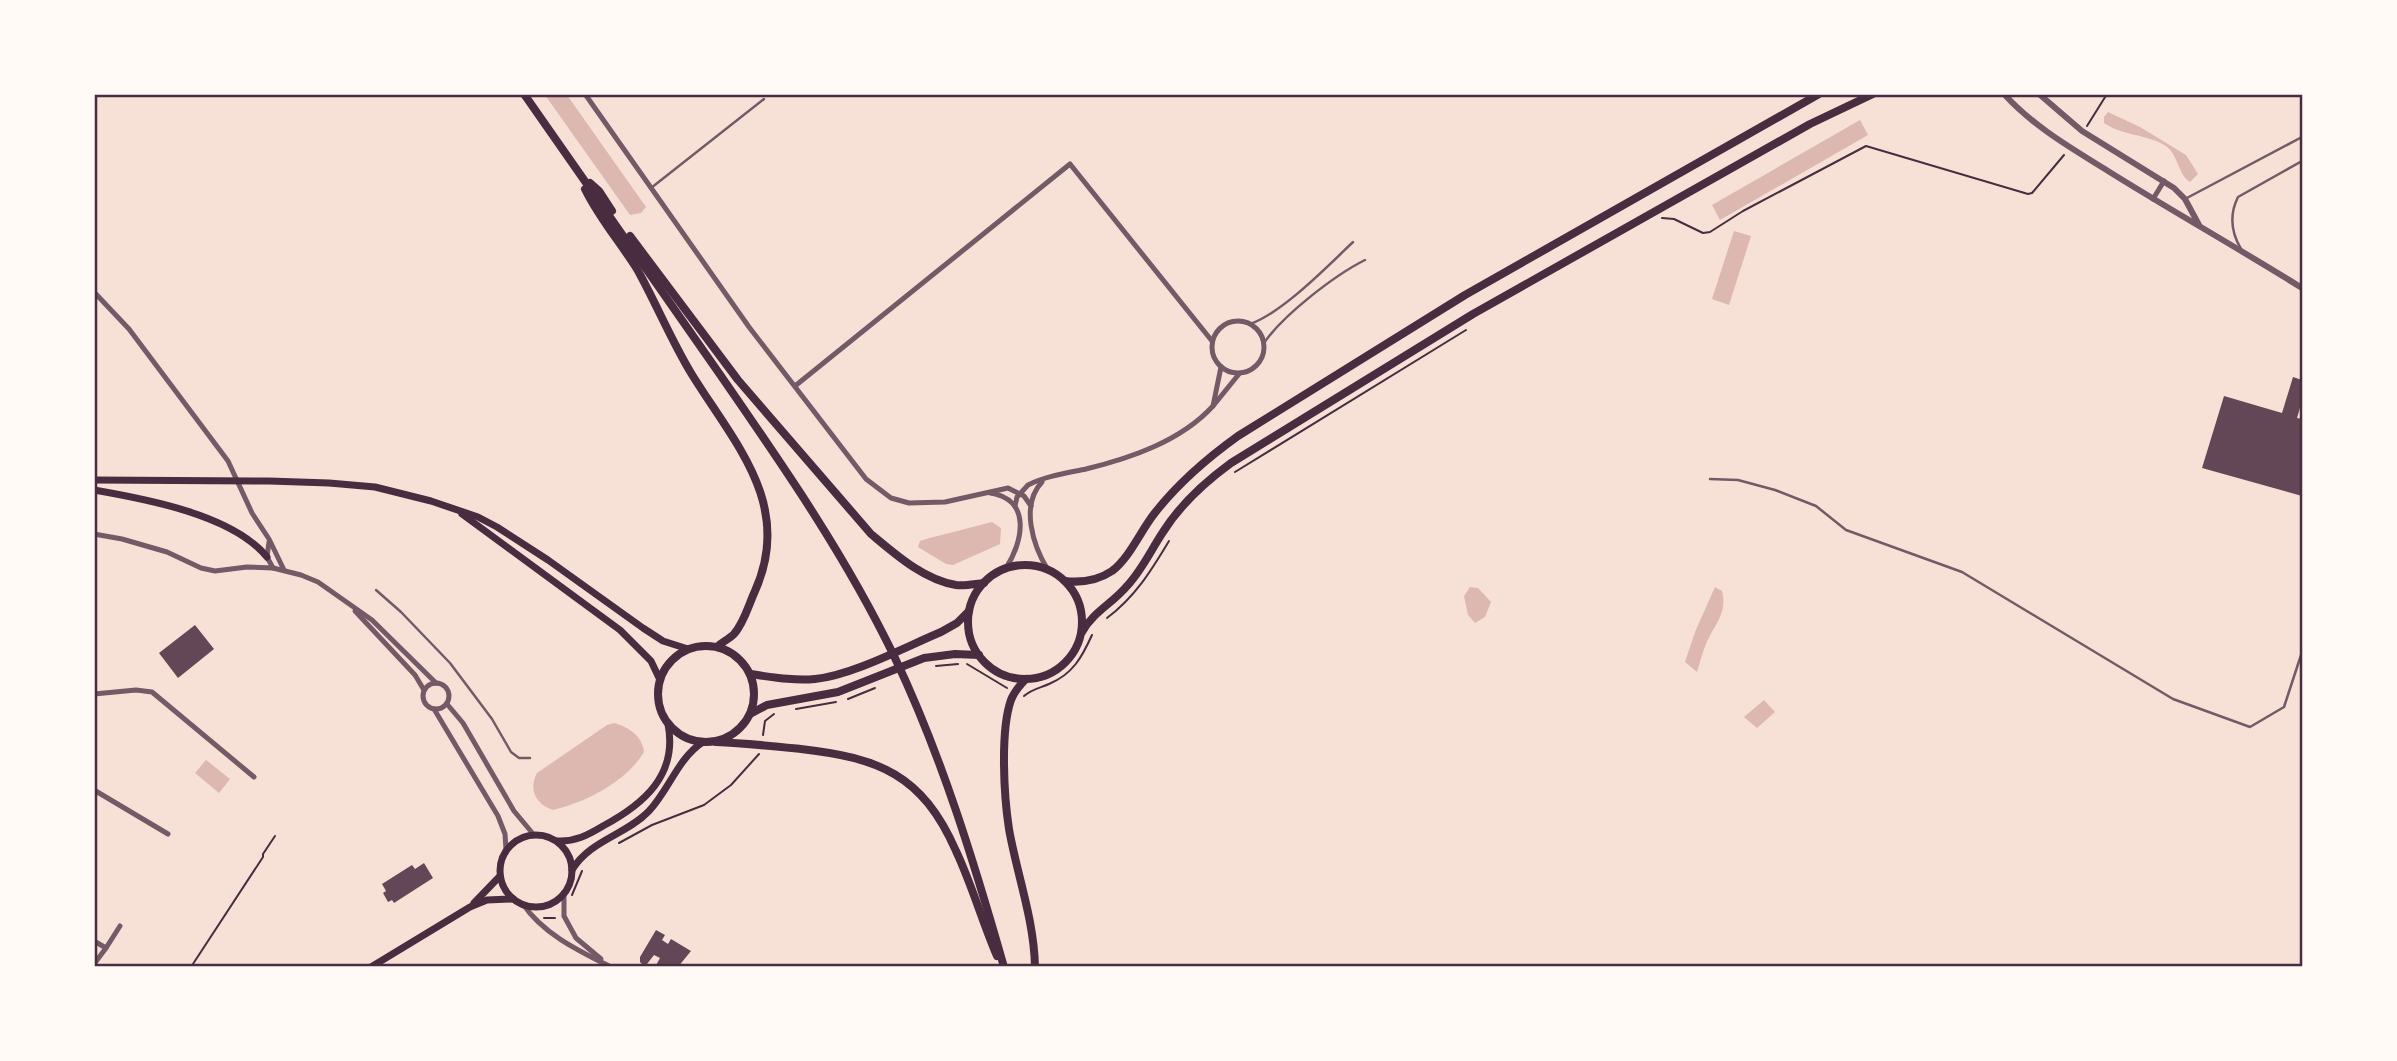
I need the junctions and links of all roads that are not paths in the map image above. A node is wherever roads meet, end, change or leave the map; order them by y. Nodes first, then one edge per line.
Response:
1 (524, 94) edge
2 (585, 94) edge
3 (1819, 94) edge
4 (1873, 94) edge
5 (2004, 94) edge
6 (2039, 94) edge
7 (764, 99) dead end
8 (2302, 136) edge
9 (2302, 161) edge
10 (575, 167) junction
11 (2164, 181) junction
12 (651, 188) junction
13 (2185, 199) junction
14 (2153, 200) junction
15 (2199, 225) junction
16 (1353, 242) dead end
17 (2243, 252) junction
18 (1365, 260) dead end
19 (2302, 288) edge
20 (94, 292) edge
21 (1250, 324) junction
22 (1212, 341) junction
23 (1264, 343) junction
24 (1221, 368) junction
25 (1239, 374) junction
26 (795, 386) junction
27 (1213, 406) junction
28 (1045, 479) junction
29 (1710, 479) dead end
30 (94, 480) edge
31 (94, 490) edge
32 (1019, 492) junction
33 (987, 493) junction
34 (1015, 506) junction
35 (1031, 506) junction
36 (456, 510) junction
37 (94, 534) edge
38 (269, 539) junction
39 (267, 557) junction
40 (273, 568) junction
41 (1006, 568) junction
42 (284, 570) junction
43 (1048, 570) junction
44 (1065, 581) junction
45 (984, 583) junction
46 (376, 590) dead end
47 (348, 604) junction
48 (970, 611) junction
49 (1082, 632) junction
50 (717, 647) junction
51 (688, 649) junction
52 (2302, 652) edge
53 (979, 655) junction
54 (750, 674) junction
55 (1026, 679) junction
56 (660, 680) junction
57 (436, 683) junction
58 (424, 691) junction
59 (94, 694) edge
60 (447, 704) junction
61 (434, 709) junction
62 (750, 714) junction
63 (668, 724) junction
64 (716, 741) junction
65 (703, 742) junction
66 (530, 758) dead end
67 (254, 777) dead end
68 (94, 790) edge
69 (168, 834) dead end
70 (534, 835) junction
71 (556, 841) junction
72 (506, 850) junction
73 (572, 870) junction
74 (500, 876) junction
75 (567, 895) junction
76 (514, 899) junction
77 (523, 904) junction
78 (470, 907) junction
79 (120, 926) dead end
80 (94, 940) edge
81 (106, 948) junction
82 (94, 964) edge
83 (371, 967) edge
84 (612, 967) edge
85 (1003, 967) edge
86 (1035, 967) edge

1 - 10 main road
2 - 12 street
3 - 44 main road
4 - 49 main road
5 - 14 street
6 - 11 street
7 - 12 lane
8 - 13 lane
9 - 17 lane
10 - 45 main road
10 - 50 main road
10 - 85 main road
11 - 13 street
11 - 14 street
12 - 26 street
13 - 15 street
14 - 15 street
15 - 17 street
16 - 21 lane
17 - 19 street
18 - 23 lane
20 - 38 street
21 - 22 street
21 - 23 street
22 - 24 street
22 - 26 street
23 - 25 street
24 - 25 street
24 - 27 street
25 - 27 street
26 - 33 street
27 - 28 street
28 - 32 street
28 - 35 street
29 - 52 lane
30 - 36 main road
31 - 39 main road
32 - 33 street
32 - 34 street
32 - 35 street
33 - 34 street
34 - 41 street
35 - 43 street
36 - 51 main road
36 - 56 main road
37 - 40 street
38 - 39 street
38 - 42 street
39 - 40 street
40 - 42 street
41 - 43 main road
41 - 45 main road
42 - 47 street
43 - 44 main road
44 - 49 main road
45 - 48 main road
46 - 66 lane
47 - 57 street
47 - 58 street
48 - 53 main road
48 - 54 main road
49 - 55 main road
50 - 51 main road
50 - 54 main road
51 - 56 main road
53 - 55 main road
53 - 62 main road
54 - 62 main road
55 - 86 main road
56 - 63 main road
57 - 58 street
57 - 60 street
58 - 61 street
59 - 67 street
60 - 61 street
60 - 70 street
61 - 72 street
62 - 64 main road
63 - 65 main road
63 - 71 main road
64 - 65 main road
64 - 85 main road
65 - 73 main road
68 - 69 street
70 - 71 main road
70 - 72 main road
71 - 73 main road
72 - 74 main road
73 - 75 main road
74 - 76 main road
74 - 78 main road
75 - 77 main road
75 - 84 street
76 - 77 main road
76 - 78 main road
77 - 84 street
78 - 83 main road
79 - 81 street
80 - 81 street
81 - 82 street

